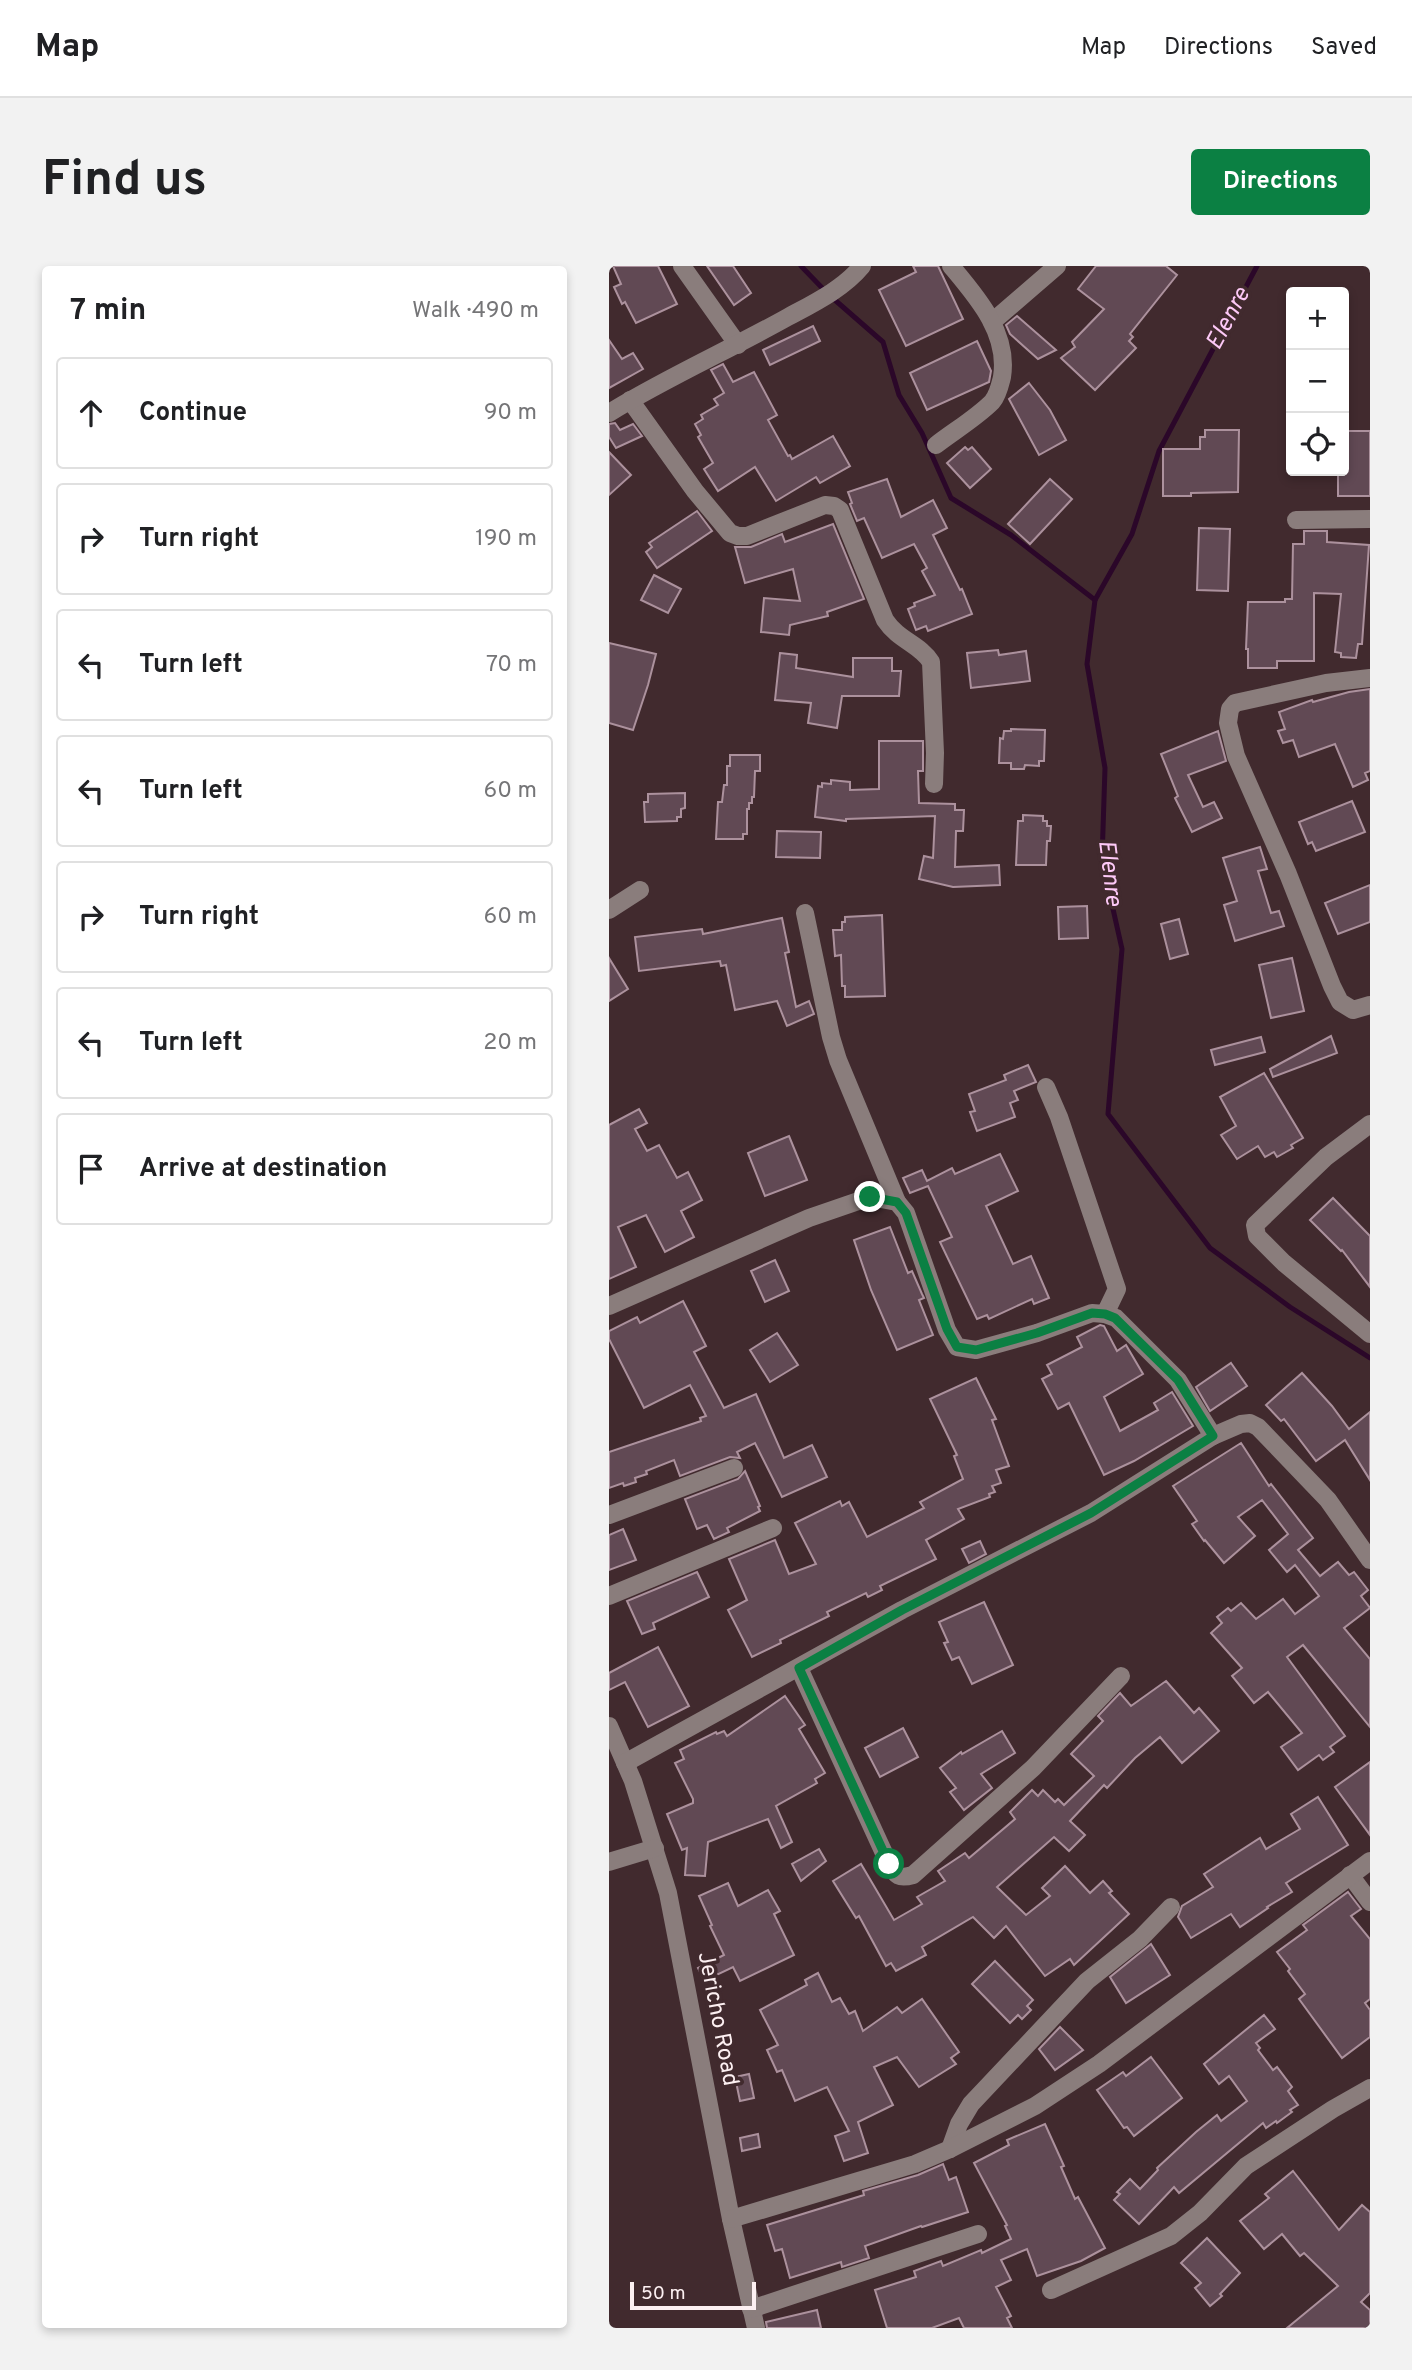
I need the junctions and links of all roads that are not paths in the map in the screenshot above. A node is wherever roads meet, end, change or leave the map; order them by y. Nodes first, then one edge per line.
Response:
1 (683, 266) edge
2 (862, 266) edge
3 (951, 266) edge
4 (1057, 266) edge
5 (992, 322) junction
6 (738, 345) junction
7 (630, 400) junction
8 (609, 413) edge
9 (936, 445) dead end
10 (1370, 519) edge
11 (1296, 520) dead end
12 (1370, 678) edge
13 (934, 784) dead end
14 (641, 890) dead end
15 (609, 910) edge
16 (805, 914) dead end
17 (1370, 1004) edge
18 (1046, 1087) dead end
19 (1370, 1124) edge
20 (897, 1202) junction
21 (609, 1306) edge
22 (1105, 1314) junction
23 (1370, 1334) edge
24 (1213, 1436) junction
25 (734, 1468) dead end
26 (609, 1515) edge
27 (773, 1528) dead end
28 (1370, 1560) edge
29 (609, 1596) edge
30 (799, 1668) junction
31 (1121, 1676) dead end
32 (609, 1726) edge
33 (625, 1763) junction
34 (655, 1848) junction
35 (609, 1861) edge
36 (1370, 1861) edge
37 (1350, 1875) junction
38 (1370, 1902) edge
39 (1171, 1906) dead end
40 (1370, 2088) edge
41 (950, 2149) junction
42 (731, 2219) junction
43 (978, 2234) dead end
44 (1051, 2290) dead end
45 (751, 2309) junction
46 (756, 2328) edge

1 - 6 street
2 - 6 street
3 - 5 street
4 - 5 street
5 - 9 street
6 - 7 street
7 - 8 street
7 - 13 street
10 - 11 street
12 - 17 street
14 - 15 street
16 - 20 street
18 - 22 street
19 - 23 street
20 - 21 street
20 - 22 street
22 - 24 street
24 - 28 street
24 - 30 street
25 - 26 street
27 - 29 street
30 - 31 street
30 - 33 street
32 - 33 street, Jericho Road
33 - 34 street, Jericho Road
34 - 35 street
34 - 42 street, Jericho Road
36 - 37 street
37 - 38 street
37 - 41 street
39 - 41 street
40 - 44 street
41 - 42 street
42 - 45 street, Jericho Road
43 - 45 street
45 - 46 street, Jericho Road

